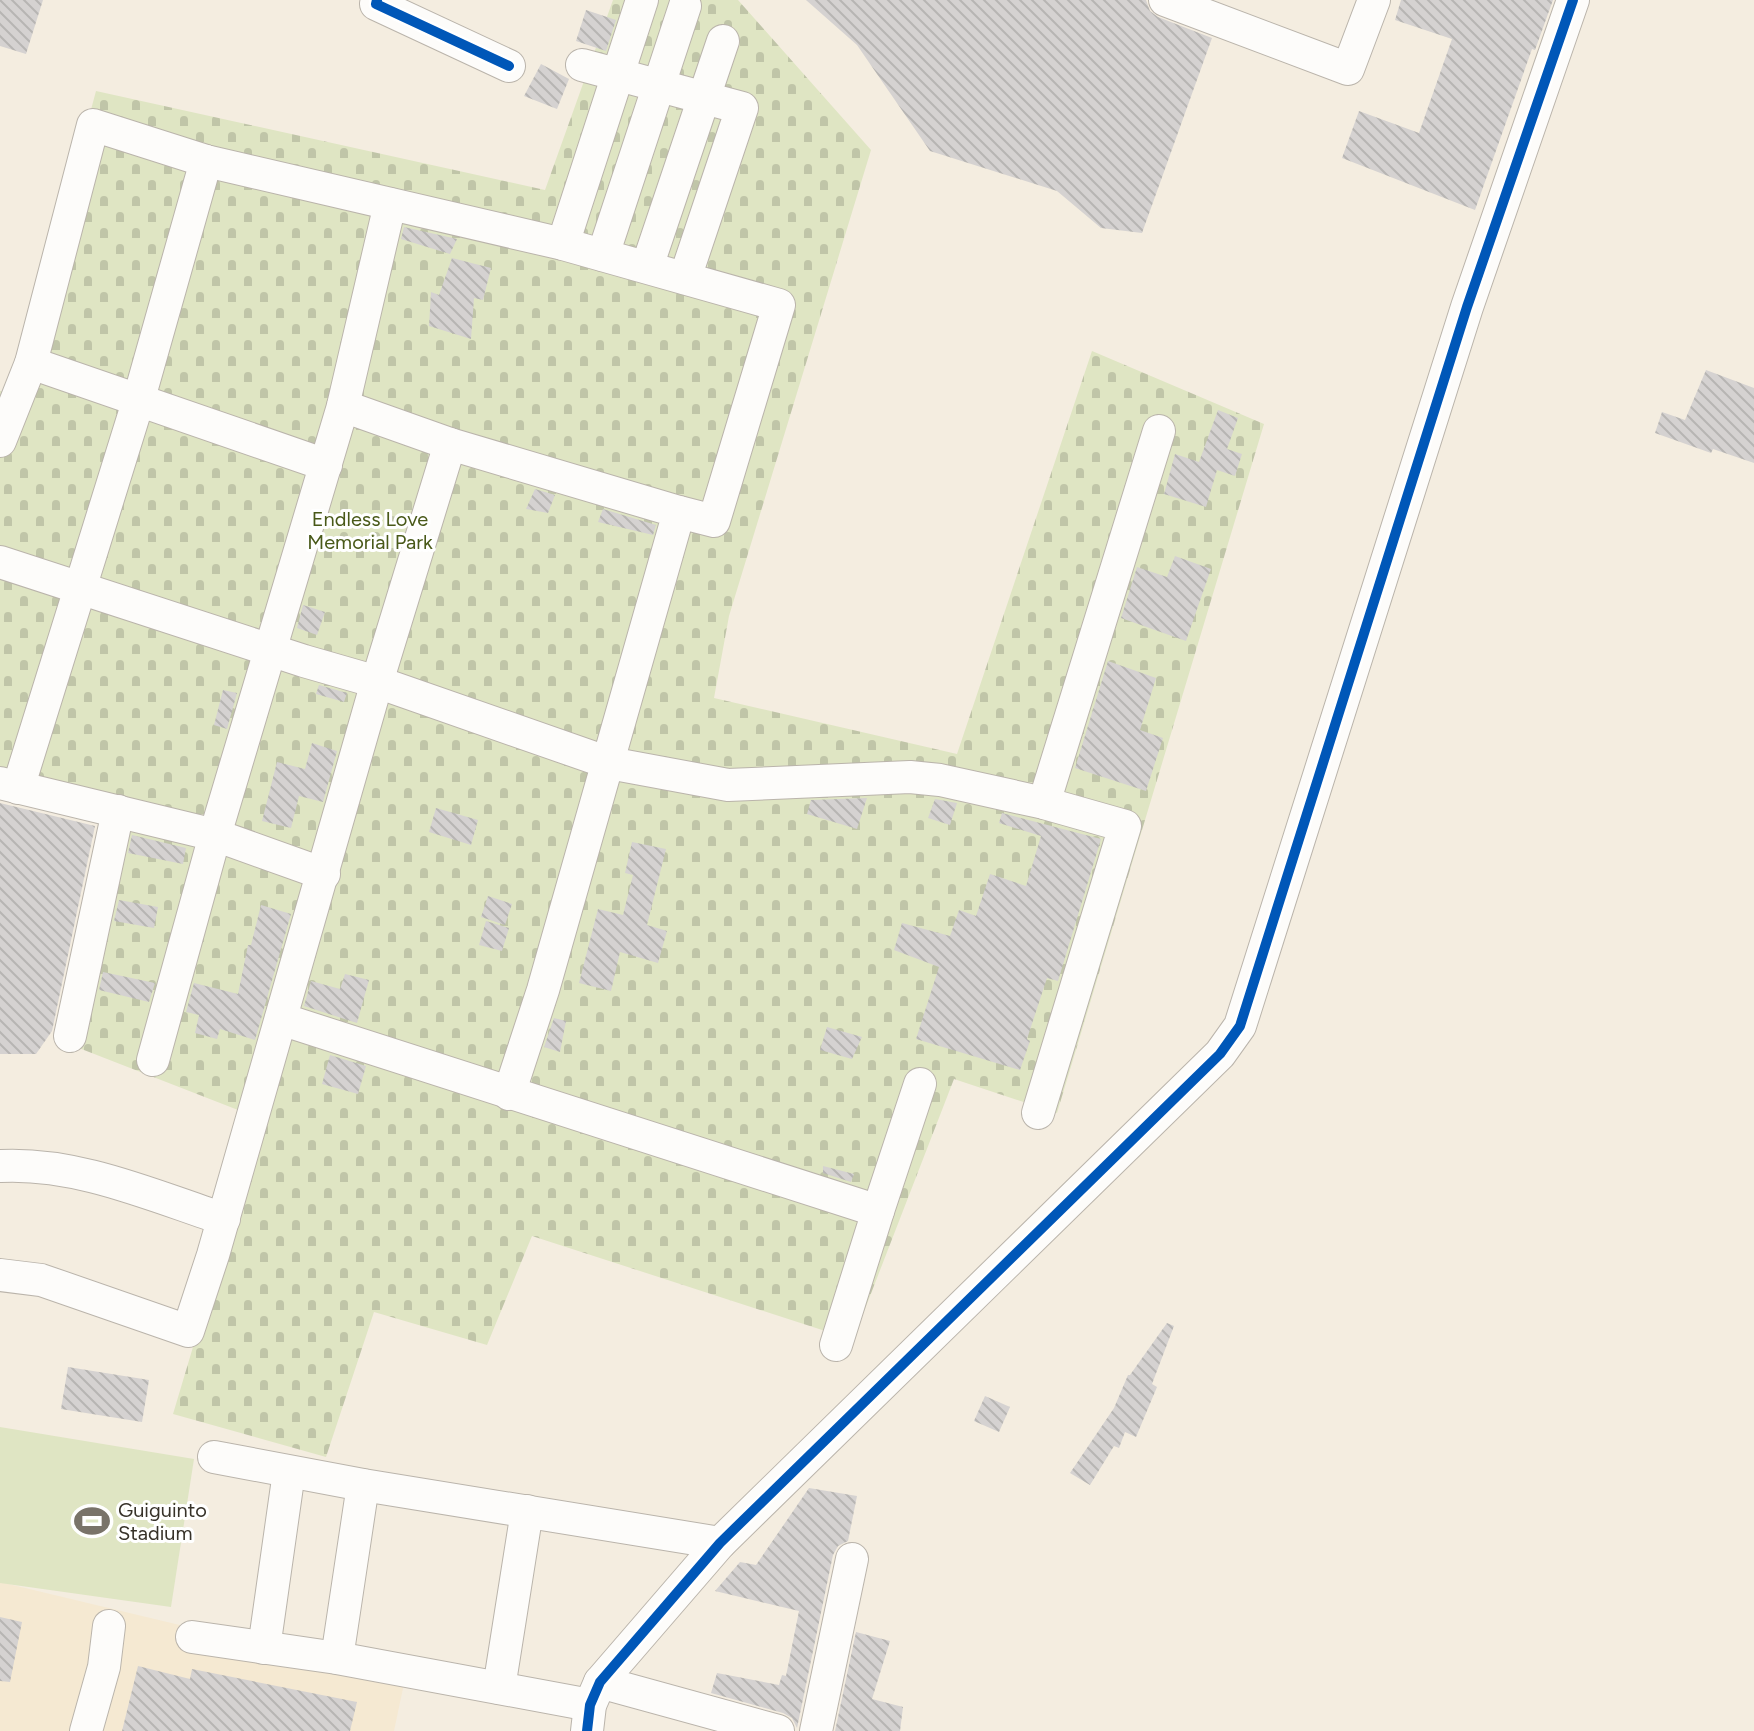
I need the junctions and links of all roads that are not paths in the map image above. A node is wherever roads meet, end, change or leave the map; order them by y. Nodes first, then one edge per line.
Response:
1 (377, 0) edge
2 (642, 0) edge
3 (1165, 0) edge
4 (1374, 0) edge
5 (1573, 0) edge
6 (685, 6) dead end
7 (723, 41) dead end
8 (582, 65) dead end
9 (509, 66) dead end
10 (618, 75) junction
11 (657, 85) junction
12 (704, 98) junction
13 (206, 161) junction
14 (390, 204) junction
15 (563, 244) junction
16 (603, 255) junction
17 (647, 267) junction
18 (685, 278) junction
19 (31, 363) junction
20 (138, 402) junction
21 (343, 406) junction
22 (1159, 431) dead end
23 (0, 441) edge
24 (450, 444) junction
25 (326, 465) junction
26 (679, 512) junction
27 (0, 562) edge
28 (81, 586) junction
29 (270, 650) junction
30 (377, 682) junction
31 (609, 763) junction
32 (9, 786) edge
33 (1044, 803) junction
34 (118, 811) junction
35 (215, 835) junction
36 (324, 874) junction
37 (281, 1019) junction
38 (70, 1036) dead end
39 (153, 1060) dead end
40 (920, 1084) dead end
41 (509, 1094) junction
42 (1038, 1113) dead end
43 (0, 1166) edge
44 (878, 1211) junction
45 (224, 1219) junction
46 (0, 1275) edge
47 (836, 1345) dead end
48 (214, 1457) dead end
49 (289, 1472) junction
50 (363, 1485) junction
51 (527, 1511) junction
52 (720, 1543) junction
53 (852, 1559) dead end
54 (109, 1626) dead end
55 (192, 1637) dead end
56 (264, 1648) junction
57 (337, 1658) junction
58 (499, 1688) junction
59 (592, 1706) edge
60 (86, 1731) edge
61 (778, 1731) edge
62 (816, 1731) edge

1 - 9 street
2 - 10 street
3 - 4 street
5 - 52 street
6 - 11 street
7 - 12 street
8 - 10 street
10 - 11 street
10 - 15 street
11 - 12 street
11 - 16 street
12 - 17 street
12 - 18 street
13 - 14 street
13 - 19 street
13 - 20 street
14 - 15 street
14 - 21 street
15 - 16 street
16 - 17 street
17 - 18 street
18 - 26 street
19 - 20 street
19 - 23 street
20 - 25 street
20 - 28 street
21 - 24 street
21 - 25 street
22 - 33 street
24 - 26 street
24 - 30 street
25 - 29 street
26 - 31 street
27 - 28 street
28 - 29 street
28 - 32 street
29 - 30 street
29 - 35 street
30 - 31 street
30 - 36 street
31 - 33 street
31 - 41 street
32 - 34 street
33 - 42 street
34 - 35 street
34 - 38 street
35 - 36 street
35 - 39 street
36 - 37 street
37 - 41 street
37 - 45 street
40 - 44 street
41 - 44 street
43 - 45 street
44 - 47 street
45 - 46 street
48 - 49 street
49 - 50 street
49 - 56 street
50 - 51 street
50 - 57 street
51 - 52 street
51 - 58 street
52 - 59 street
53 - 62 street
54 - 60 street
55 - 56 street
56 - 57 street
57 - 58 street
58 - 59 street
59 - 61 street

